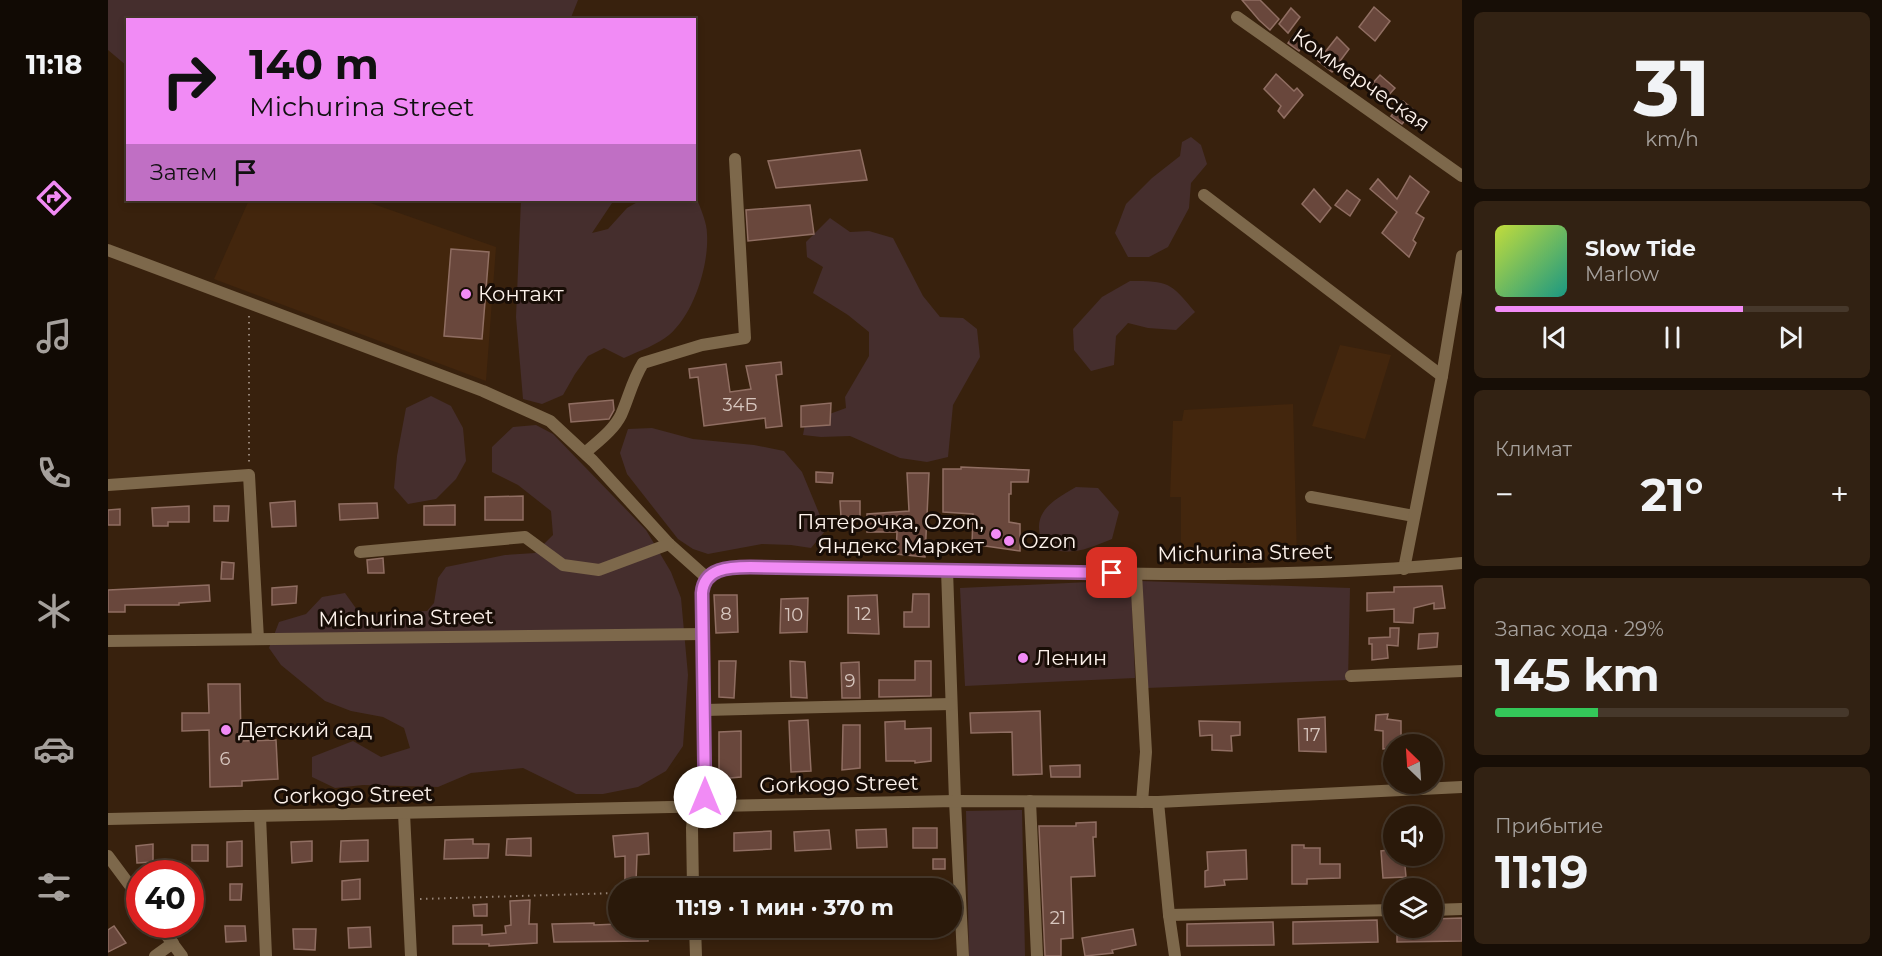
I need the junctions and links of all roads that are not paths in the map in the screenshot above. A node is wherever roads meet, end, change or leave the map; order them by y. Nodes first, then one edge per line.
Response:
1 (1237, 17) dead end
2 (735, 159) dead end
3 (1462, 176) edge
4 (1204, 195) dead end
5 (108, 250) edge
6 (1462, 256) edge
7 (1442, 375) junction
8 (585, 453) junction
9 (108, 485) edge
10 (1311, 497) dead end
11 (1414, 516) junction
12 (669, 544) junction
13 (360, 552) dead end
14 (1462, 563) edge
15 (1404, 569) junction
16 (947, 570) junction
17 (1136, 574) junction
18 (707, 578) junction
19 (704, 634) junction
20 (258, 639) junction
21 (108, 641) edge
22 (1462, 671) edge
23 (1351, 676) dead end
24 (951, 704) junction
25 (705, 710) junction
26 (1462, 787) edge
27 (955, 801) junction
28 (1030, 801) junction
29 (1142, 802) junction
30 (1158, 802) junction
31 (701, 807) junction
32 (404, 813) junction
33 (260, 816) junction
34 (108, 819) edge
35 (108, 856) edge
36 (693, 878) edge
37 (126, 880) edge
38 (1462, 909) edge
39 (1383, 910) edge
40 (1443, 910) edge
41 (1169, 915) junction
42 (169, 938) edge
43 (695, 938) edge
44 (173, 943) junction
45 (154, 956) edge
46 (182, 956) edge
47 (266, 956) edge
48 (411, 956) edge
49 (696, 956) edge
50 (963, 956) edge
51 (1037, 956) edge
52 (1175, 956) edge

1 - 3 street, Коммерческая
2 - 8 street
4 - 7 street
5 - 8 street
6 - 7 street
7 - 11 street
8 - 12 street
9 - 20 street
10 - 11 street
11 - 15 street
12 - 13 street
12 - 18 street
14 - 15 street, Michurina Street
15 - 17 street, Michurina Street
16 - 17 street, Michurina Street
16 - 18 street, Michurina Street
16 - 24 street
17 - 29 street
18 - 19 street
19 - 20 street, Michurina Street
19 - 25 street
20 - 21 street, Michurina Street
22 - 23 street
24 - 25 street
24 - 27 street
25 - 31 street
26 - 30 street, Gorkogo Street
27 - 28 street, Gorkogo Street
27 - 31 street, Gorkogo Street
27 - 50 street
28 - 29 street, Gorkogo Street
28 - 51 street
29 - 30 street, Gorkogo Street
30 - 41 street
31 - 32 street, Gorkogo Street
31 - 36 street
32 - 33 street, Gorkogo Street
32 - 48 street
33 - 34 street, Gorkogo Street
33 - 47 street
35 - 37 street
38 - 40 street
39 - 41 street
41 - 52 street
42 - 44 street
43 - 49 street
44 - 45 street
44 - 46 street

